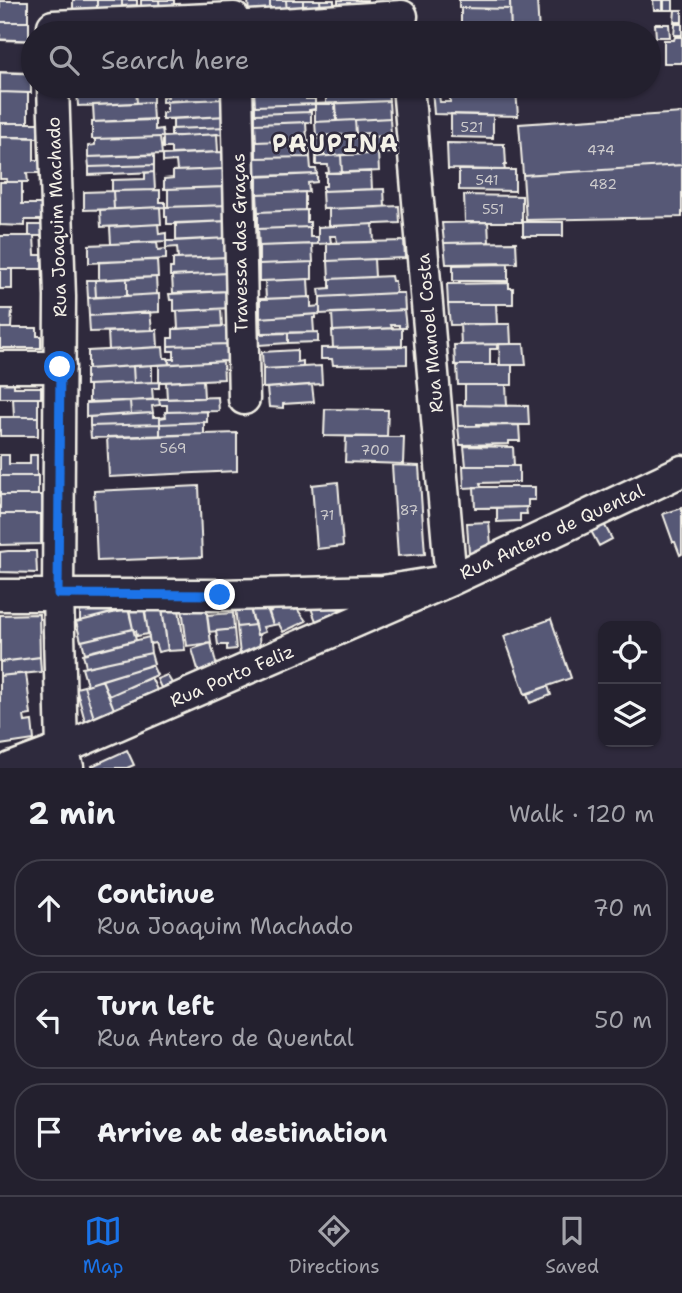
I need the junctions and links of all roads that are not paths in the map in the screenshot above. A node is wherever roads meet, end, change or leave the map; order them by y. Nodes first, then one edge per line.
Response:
1 (402, 17) edge
2 (52, 20) edge
3 (235, 20) edge
4 (0, 56) edge
5 (21, 57) edge
6 (53, 98) edge
7 (237, 98) edge
8 (409, 98) edge
9 (0, 367) edge
10 (60, 367) junction
11 (244, 399) dead end
12 (682, 471) edge
13 (451, 580) junction
14 (58, 594) junction
15 (0, 595) edge
16 (65, 759) edge
17 (11, 768) edge

1 - 3 street
2 - 3 street
4 - 5 street
6 - 10 street, Rua Joaquim Machado
7 - 11 street, Travessa das Graças
8 - 13 street, Rua Manoel Costa
9 - 10 street
10 - 14 street, Rua Joaquim Machado
12 - 13 street, Rua Antero de Quental
13 - 14 street, Rua Antero de Quental
13 - 16 street, Rua Porto Feliz
14 - 15 street, Rua Antero de Quental
14 - 16 street, Rua Joaquim Machado
16 - 17 street, Rua Porto Feliz

